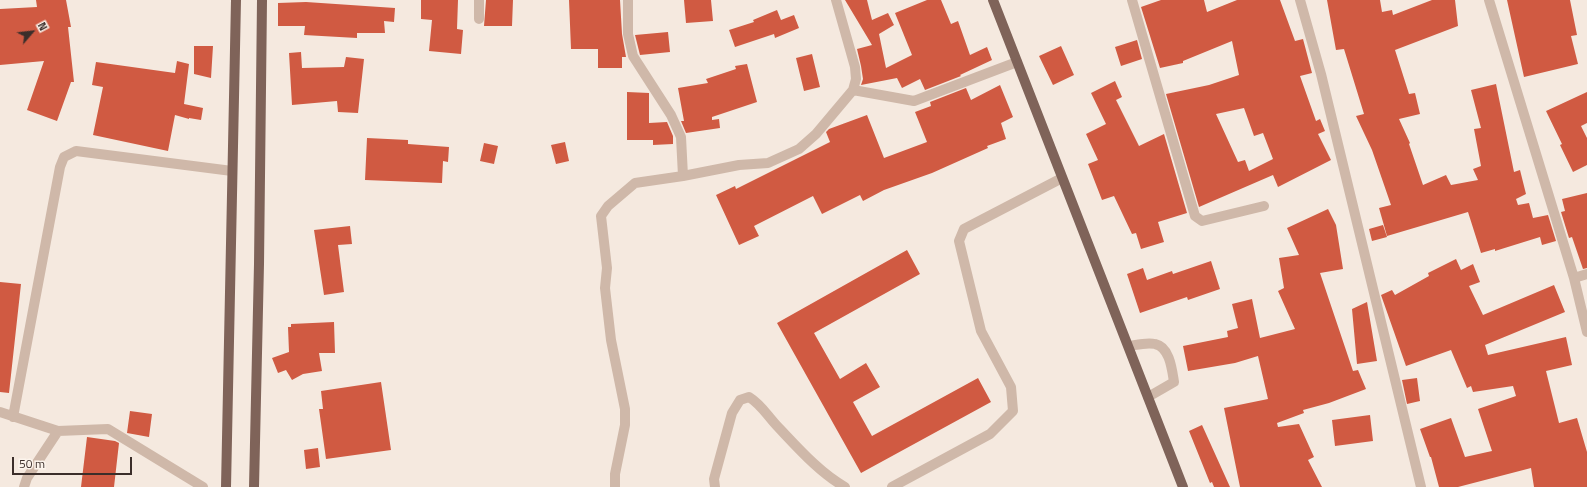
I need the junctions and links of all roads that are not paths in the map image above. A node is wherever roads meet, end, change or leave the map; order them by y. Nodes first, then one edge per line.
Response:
1 (236, 0) edge
2 (262, 0) edge
3 (479, 0) edge
4 (628, 0) edge
5 (836, 0) edge
6 (993, 0) edge
7 (1132, 0) edge
8 (1300, 0) edge
9 (1489, 0) edge
10 (479, 20) dead end
11 (1017, 62) junction
12 (853, 90) junction
13 (232, 171) junction
14 (683, 176) junction
15 (1062, 178) junction
16 (1264, 206) dead end
17 (1587, 274) edge
18 (1574, 278) junction
19 (1587, 332) edge
20 (1129, 346) junction
21 (1148, 397) junction
22 (0, 412) edge
23 (13, 417) junction
24 (58, 431) junction
25 (24, 487) edge
26 (203, 487) edge
27 (226, 487) edge
28 (254, 487) edge
29 (615, 487) edge
30 (715, 487) edge
31 (845, 487) edge
32 (892, 487) edge
33 (1183, 487) edge
34 (1421, 487) edge

1 - 13 main road
2 - 28 main road
3 - 10 street
4 - 14 street
5 - 12 street
6 - 11 main road
7 - 16 street
8 - 34 street
9 - 18 street
11 - 12 street
11 - 15 main road
12 - 14 street
13 - 23 street
13 - 27 main road
14 - 29 street
15 - 20 main road
15 - 32 street
17 - 18 street
18 - 19 street
20 - 21 main road
20 - 21 street
21 - 33 main road
22 - 23 street
23 - 24 street
24 - 25 street
24 - 26 street
30 - 31 street

